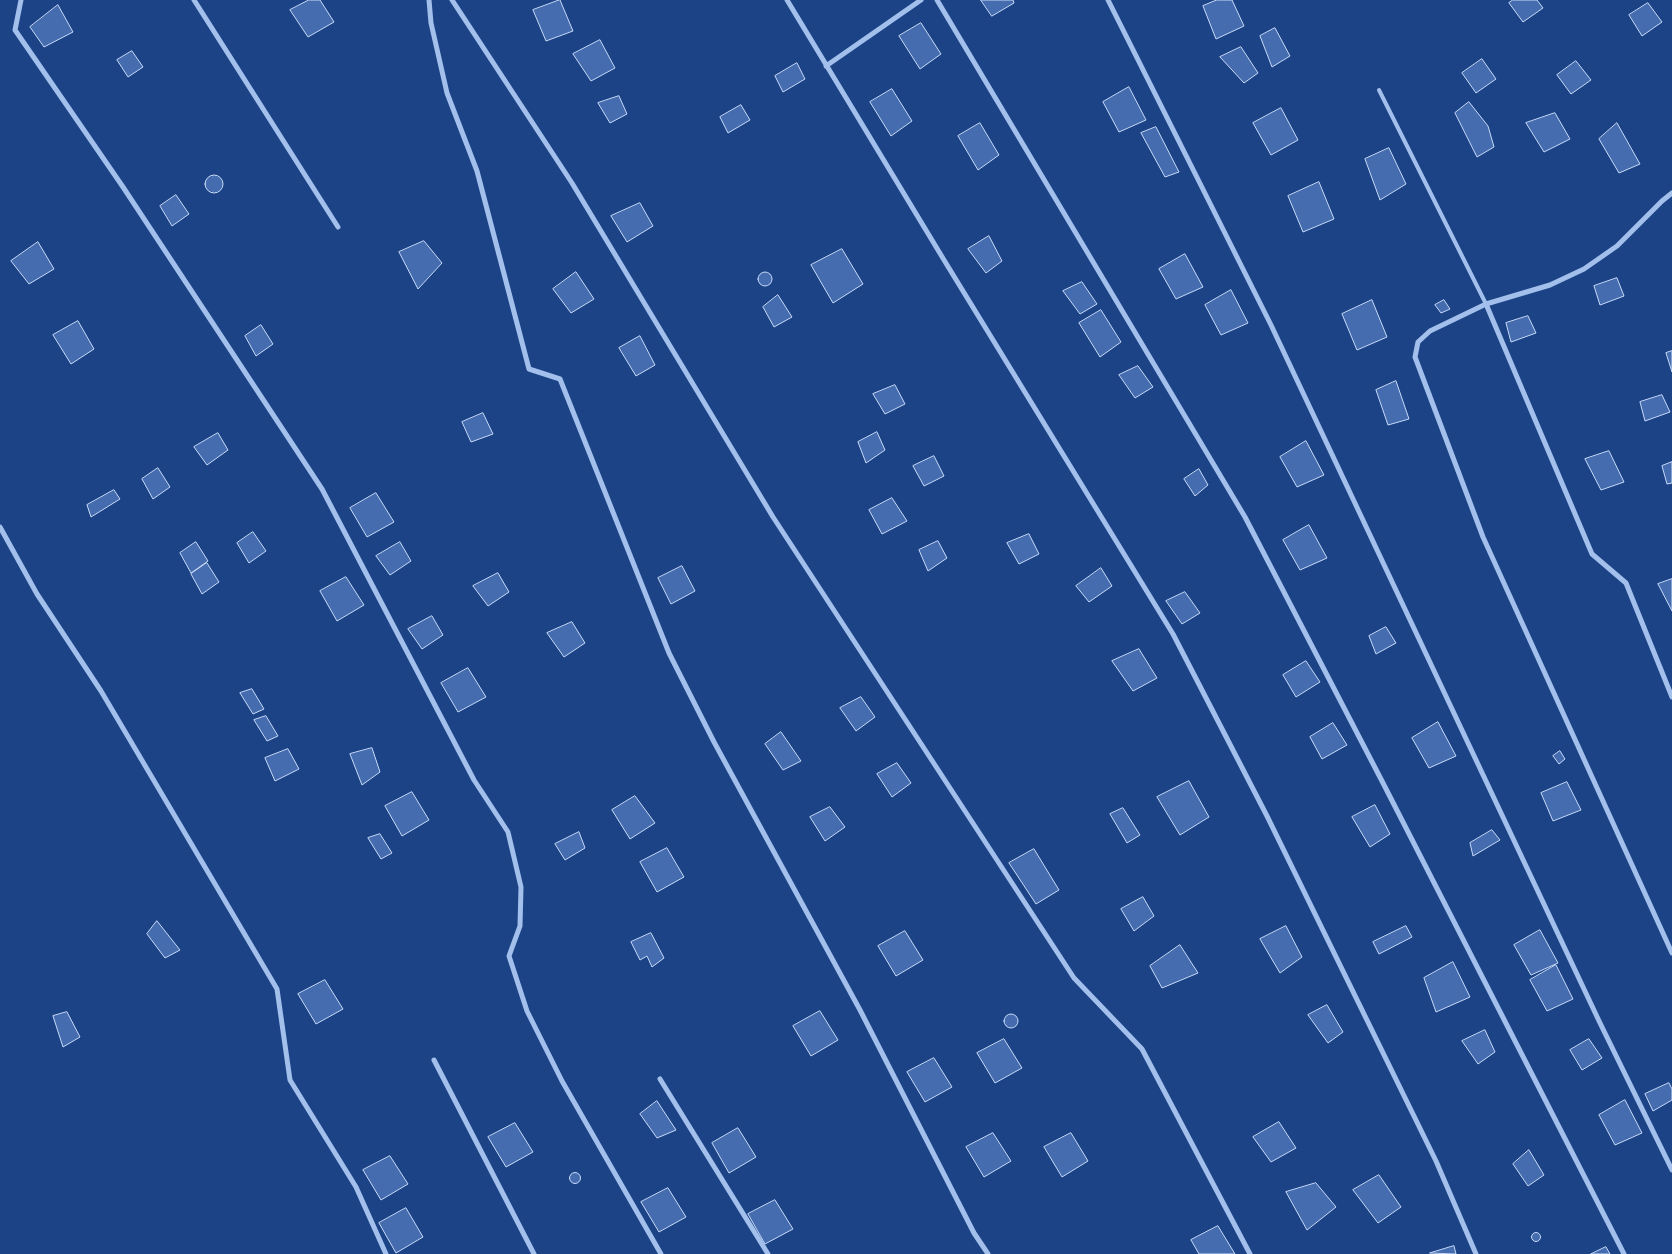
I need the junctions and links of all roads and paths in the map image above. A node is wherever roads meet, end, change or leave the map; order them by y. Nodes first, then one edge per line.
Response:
1 (21, 0) edge
2 (194, 0) edge
3 (429, 0) edge
4 (452, 0) edge
5 (787, 0) edge
6 (921, 0) edge
7 (937, 0) edge
8 (1108, 0) edge
9 (826, 66) junction
10 (1379, 90) dead end
11 (1672, 193) edge
12 (338, 227) dead end
13 (1486, 304) junction
14 (0, 527) edge
15 (1672, 697) edge
16 (1672, 953) edge
17 (434, 1060) dead end
18 (660, 1080) dead end
19 (1672, 1170) edge
20 (386, 1254) edge
21 (534, 1254) edge
22 (661, 1254) edge
23 (768, 1254) edge
24 (988, 1254) edge
25 (1250, 1254) edge
26 (1476, 1254) edge
27 (1624, 1254) edge

1 - 22 street
2 - 12 street
3 - 24 street
4 - 25 street
5 - 9 street
6 - 9 street
7 - 27 street
8 - 19 street
9 - 26 street
10 - 13 lane
11 - 13 street
13 - 15 street
13 - 16 street
14 - 20 street
17 - 21 street
18 - 23 street

